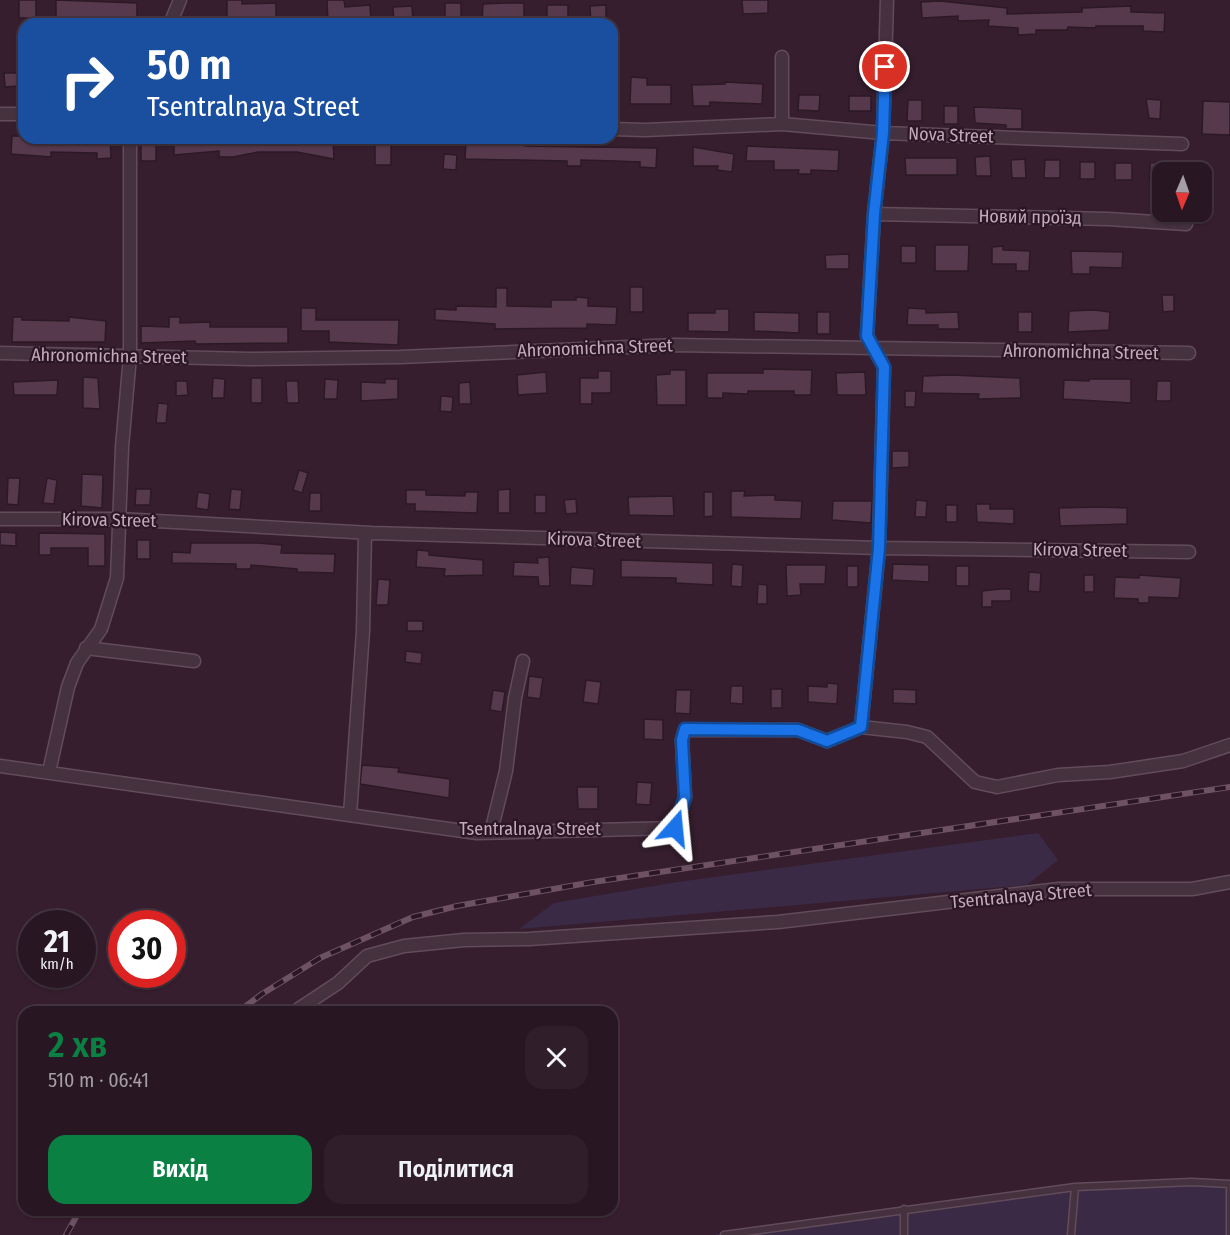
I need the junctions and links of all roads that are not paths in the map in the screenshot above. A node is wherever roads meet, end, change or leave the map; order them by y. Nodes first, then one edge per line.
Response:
1 (180, 0) edge
2 (887, 0) edge
3 (172, 18) edge
4 (782, 57) dead end
5 (0, 114) edge
6 (18, 114) edge
7 (782, 124) junction
8 (618, 129) edge
9 (883, 133) junction
10 (130, 144) edge
11 (1182, 144) dead end
12 (874, 214) junction
13 (1186, 224) dead end
14 (873, 350) junction
15 (0, 353) edge
16 (1190, 353) dead end
17 (130, 356) junction
18 (0, 519) edge
19 (119, 519) junction
20 (365, 533) junction
21 (879, 548) junction
22 (1189, 552) dead end
23 (86, 648) junction
24 (523, 660) dead end
25 (194, 661) dead end
26 (861, 727) junction
27 (1230, 745) edge
28 (0, 766) edge
29 (49, 772) junction
30 (350, 815) junction
31 (491, 832) junction
32 (1230, 882) edge
33 (303, 1006) edge
34 (1230, 1184) edge
35 (1075, 1187) junction
36 (904, 1209) junction
37 (755, 1233) edge
38 (724, 1235) edge
39 (904, 1235) edge
40 (1071, 1235) edge
41 (1230, 1235) edge

1 - 3 street
2 - 9 street
4 - 7 street
5 - 6 street
7 - 8 street, Nova Street
7 - 9 street, Nova Street
9 - 11 street, Nova Street
9 - 12 street
10 - 17 street
12 - 13 street, Новий проїзд
12 - 14 street
14 - 16 street, Ahronomichna Street
14 - 17 street, Ahronomichna Street
14 - 21 street
15 - 17 street, Ahronomichna Street
17 - 19 street
18 - 19 street, Kirova Street
19 - 20 street, Kirova Street
19 - 23 street
20 - 21 street, Kirova Street
20 - 30 street
21 - 22 street, Kirova Street
21 - 26 street
23 - 25 street
23 - 29 street
24 - 31 street
26 - 27 street
26 - 31 street, Tsentralnaya Street
28 - 29 street, Tsentralnaya Street
29 - 30 street, Tsentralnaya Street
30 - 31 street, Tsentralnaya Street
32 - 33 street, Tsentralnaya Street
34 - 35 lane
34 - 41 lane
35 - 36 lane
35 - 40 lane
36 - 37 lane
36 - 39 lane
37 - 38 lane

